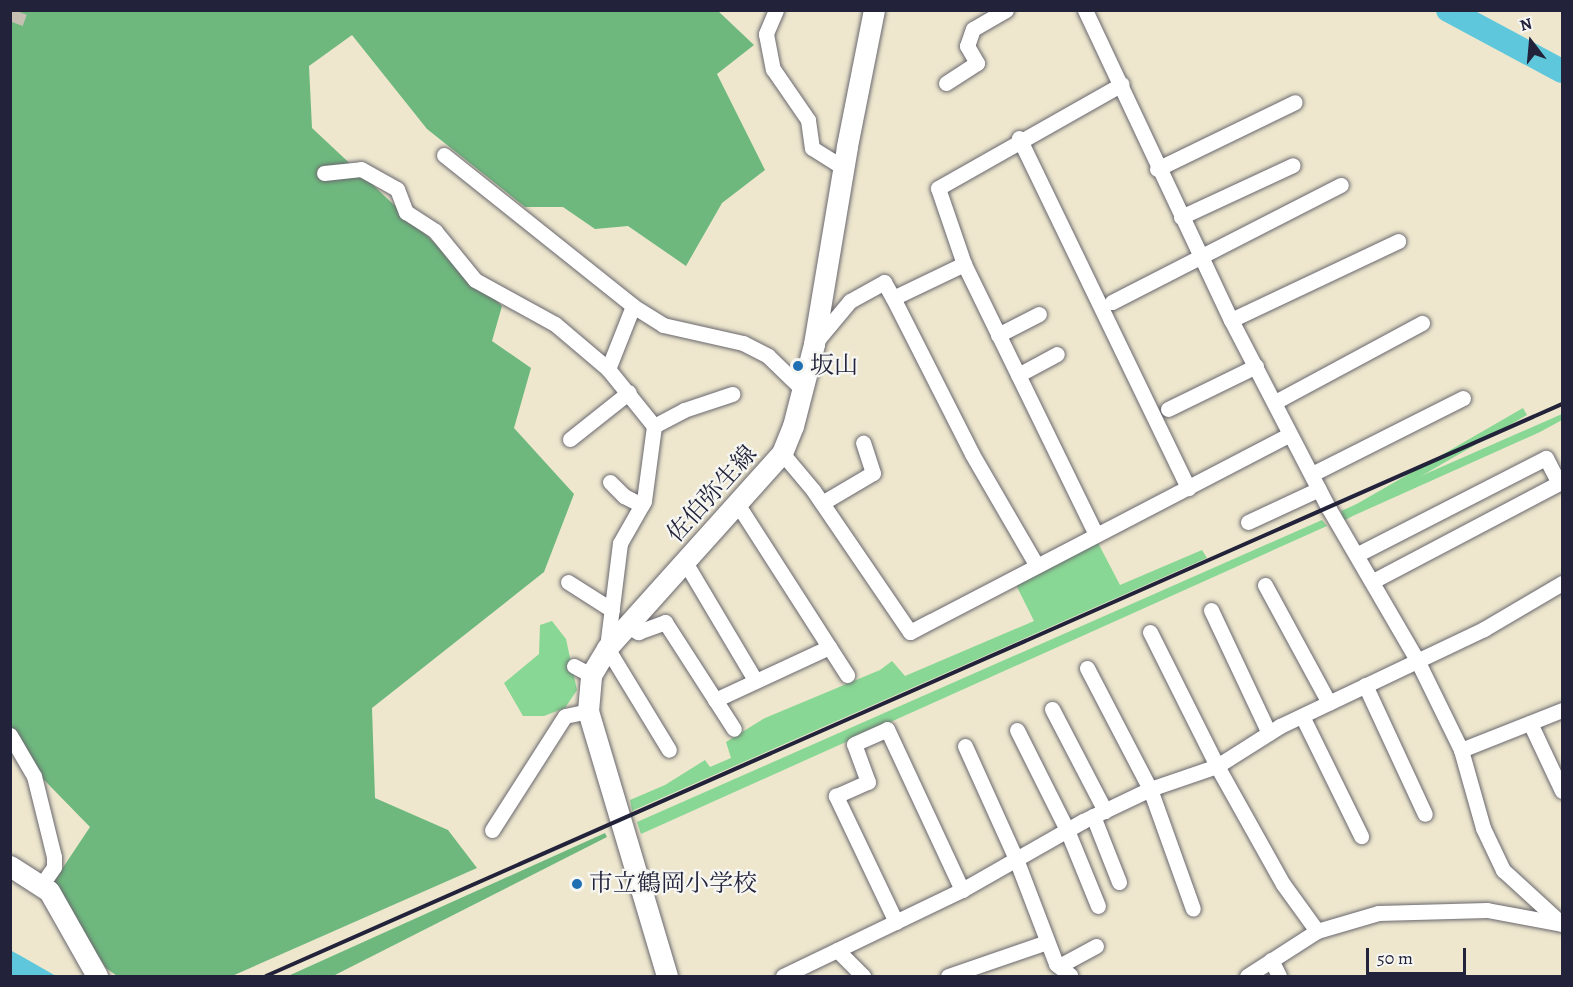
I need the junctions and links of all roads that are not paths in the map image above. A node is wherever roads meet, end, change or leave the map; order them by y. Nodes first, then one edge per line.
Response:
1 (776, 10) edge
2 (874, 10) edge
3 (1006, 10) edge
4 (1085, 10) edge
5 (946, 83) dead end
6 (1122, 84) junction
7 (1295, 102) dead end
8 (1019, 138) junction
9 (444, 155) dead end
10 (1293, 165) dead end
11 (843, 167) junction
12 (1157, 169) junction
13 (324, 173) dead end
14 (1341, 185) dead end
15 (1180, 217) junction
16 (1398, 241) dead end
17 (1199, 258) junction
18 (964, 264) junction
19 (894, 298) junction
20 (1112, 302) dead end
21 (633, 306) junction
22 (1039, 314) dead end
23 (1231, 320) junction
24 (1422, 323) dead end
25 (998, 335) junction
26 (814, 344) junction
27 (1057, 354) dead end
28 (1256, 366) junction
29 (608, 369) junction
30 (1018, 375) junction
31 (803, 390) junction
32 (629, 392) junction
33 (732, 394) dead end
34 (1462, 398) dead end
35 (1275, 402) junction
36 (1168, 409) dead end
37 (654, 426) junction
38 (1290, 434) junction
39 (570, 438) dead end
40 (862, 443) dead end
41 (782, 453) junction
42 (1312, 474) junction
43 (610, 482) dead end
44 (1188, 488) junction
45 (1319, 489) junction
46 (822, 503) junction
47 (642, 505) junction
48 (738, 505) junction
49 (1248, 522) dead end
50 (1096, 535) junction
51 (1358, 554) junction
52 (685, 562) junction
53 (1037, 566) junction
54 (1373, 581) junction
55 (568, 582) dead end
56 (1563, 583) edge
57 (1264, 585) dead end
58 (612, 610) junction
59 (1211, 610) dead end
60 (627, 626) junction
61 (1150, 632) dead end
62 (830, 647) junction
63 (607, 648) junction
64 (1418, 660) junction
65 (1087, 668) dead end
66 (847, 675) dead end
67 (756, 680) junction
68 (1365, 685) junction
69 (715, 700) junction
70 (1329, 703) junction
71 (1052, 709) dead end
72 (1562, 710) edge
73 (588, 711) junction
74 (1302, 716) junction
75 (1530, 723) junction
76 (734, 729) dead end
77 (1017, 730) dead end
78 (1269, 733) junction
79 (10, 735) edge
80 (965, 746) dead end
81 (669, 750) dead end
82 (1461, 750) junction
83 (1216, 766) junction
84 (1150, 789) junction
85 (1563, 791) edge
86 (1099, 814) junction
87 (1425, 814) dead end
88 (492, 830) dead end
89 (1068, 830) junction
90 (1361, 836) dead end
91 (1016, 859) junction
92 (10, 866) edge
93 (1119, 882) dead end
94 (42, 884) junction
95 (962, 890) junction
96 (1098, 906) dead end
97 (1193, 909) dead end
98 (896, 922) junction
99 (1317, 931) junction
100 (1047, 942) junction
101 (1096, 946) dead end
102 (837, 950) junction
103 (1271, 960) junction
104 (97, 976) edge
105 (667, 976) edge
106 (783, 976) edge
107 (863, 976) edge
108 (948, 976) edge
109 (1247, 976) edge
110 (1279, 976) edge

1 - 11 street
2 - 11 main road, 佐伯弥生線
3 - 5 street
4 - 6 street
6 - 8 street
6 - 12 street
7 - 12 street
8 - 18 street
8 - 44 street
9 - 21 street
10 - 15 street
11 - 26 main road, 佐伯弥生線
12 - 15 street
13 - 29 street
14 - 17 street
15 - 17 street
16 - 23 street
17 - 20 street
17 - 23 street
18 - 19 street
18 - 25 street
19 - 26 street
19 - 53 street
21 - 29 street
21 - 31 street
22 - 25 street
23 - 28 street
24 - 35 street
25 - 30 street
26 - 31 main road, 佐伯弥生線
27 - 30 street
28 - 35 street
28 - 36 street
29 - 32 street
30 - 50 street
31 - 41 main road, 佐伯弥生線
32 - 37 street
32 - 39 street
33 - 37 street
34 - 42 street
35 - 38 street
37 - 47 street
38 - 42 street
38 - 44 street
40 - 46 street
41 - 46 street
41 - 48 main road, 佐伯弥生線
42 - 45 street
43 - 47 street
44 - 50 street
45 - 49 street
45 - 51 street
46 - 53 street
47 - 58 street
48 - 52 main road, 佐伯弥生線
48 - 62 street
50 - 53 street
51 - 54 street
51 - 54 street
52 - 60 main road, 佐伯弥生線
52 - 67 street
54 - 64 street
55 - 58 street
56 - 64 street
57 - 70 street
58 - 63 street
59 - 78 street
60 - 63 main road, 佐伯弥生線
60 - 69 street
61 - 83 street
62 - 66 street
62 - 67 street
63 - 73 main road, 佐伯弥生線
63 - 81 street
64 - 68 street
64 - 82 street
65 - 84 street
67 - 69 street
68 - 70 street
68 - 87 street
69 - 76 street
70 - 74 street
71 - 86 street
72 - 75 street
73 - 88 street
73 - 105 main road, 佐伯弥生線
74 - 78 street
74 - 90 street
75 - 82 street
75 - 85 street
77 - 89 street
78 - 83 street
79 - 94 street
80 - 91 street
82 - 99 street
83 - 84 street
83 - 99 street
84 - 86 street
84 - 97 street
86 - 89 street
86 - 93 street
89 - 91 street
89 - 96 street
91 - 95 street
91 - 100 street
92 - 94 main road
94 - 104 main road
95 - 98 street
95 - 98 street
98 - 102 street
99 - 103 street
100 - 101 street
100 - 108 street
102 - 106 street
102 - 107 street
103 - 109 street
103 - 110 street

